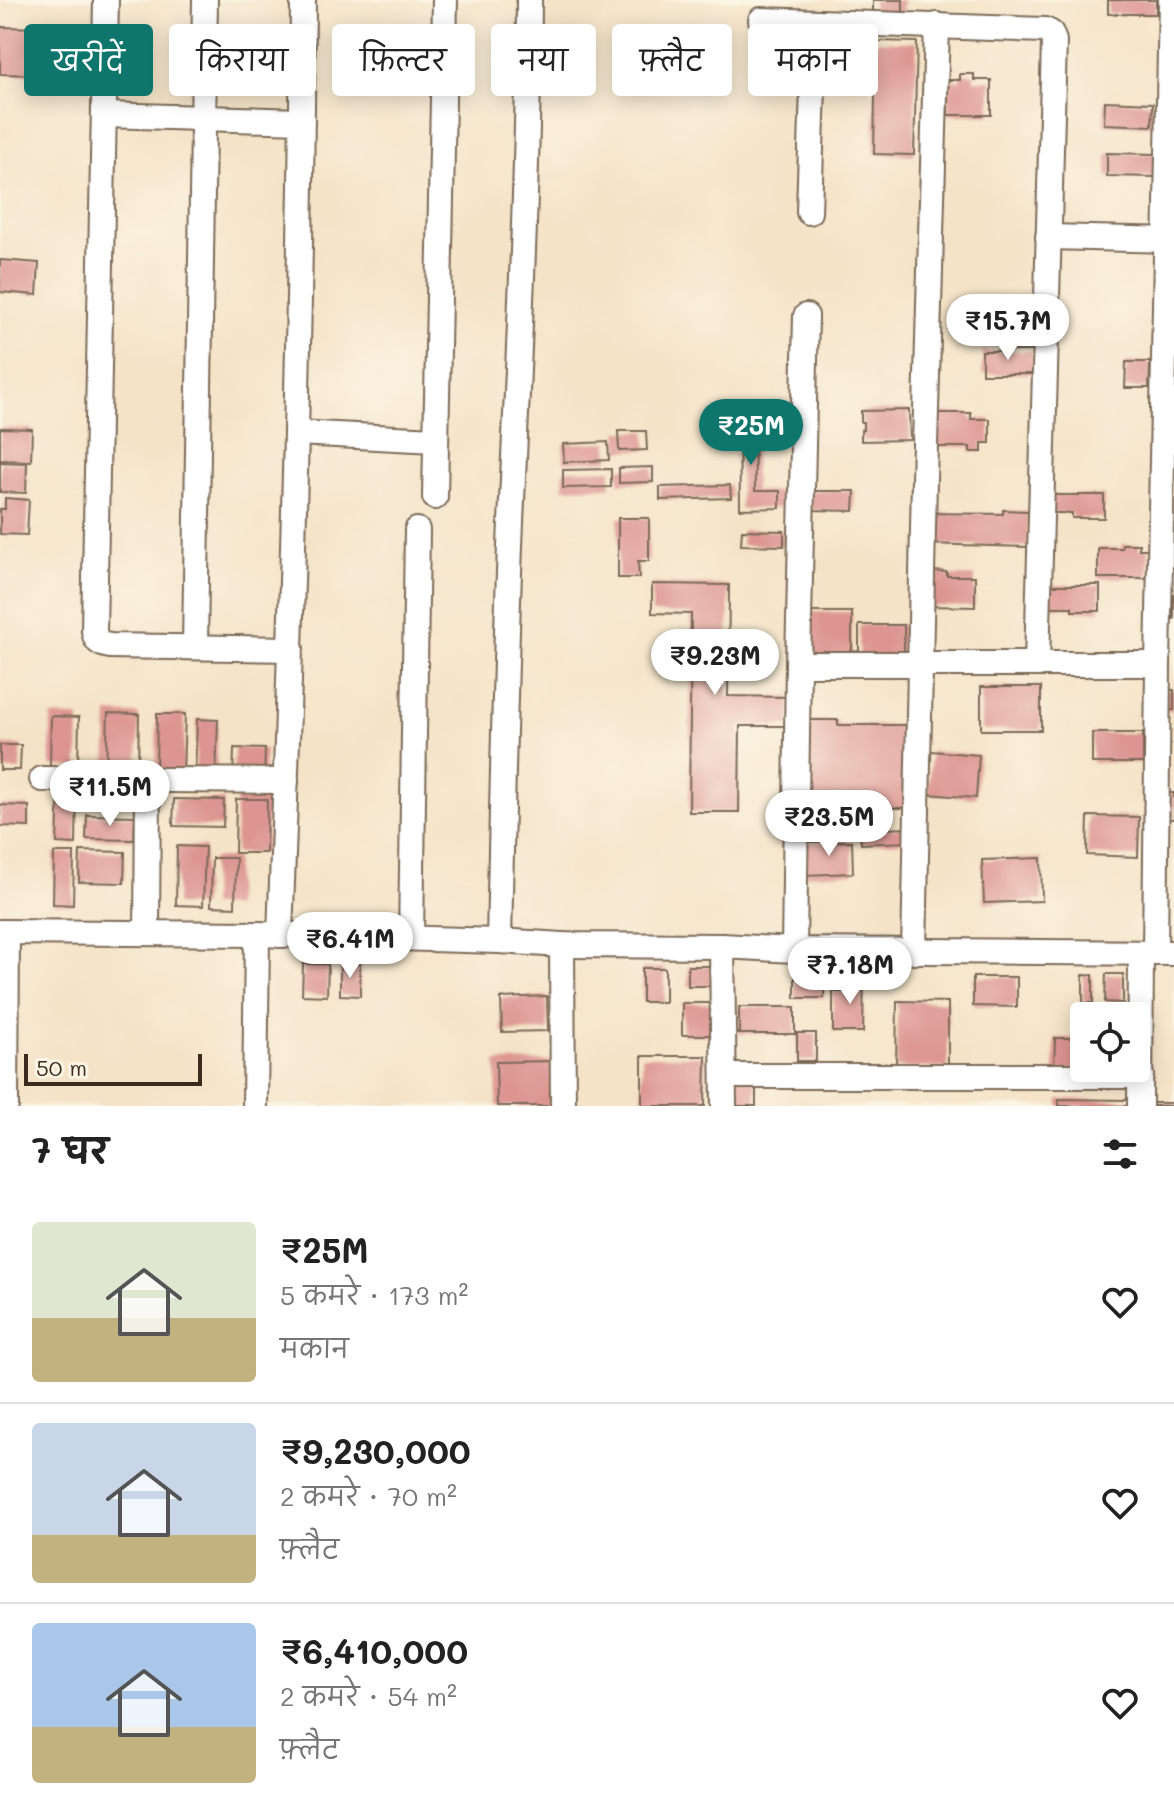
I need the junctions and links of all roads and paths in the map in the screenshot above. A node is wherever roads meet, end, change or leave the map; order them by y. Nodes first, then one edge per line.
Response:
1 (106, 0) edge
2 (205, 0) edge
3 (303, 0) edge
4 (445, 0) edge
5 (529, 0) edge
6 (1171, 0) edge
7 (761, 20) dead end
8 (815, 22) junction
9 (937, 25) junction
10 (105, 115) junction
11 (203, 119) junction
12 (302, 121) junction
13 (809, 212) dead end
14 (1048, 237) junction
15 (1170, 240) edge
16 (806, 316) dead end
17 (296, 433) junction
18 (436, 440) junction
19 (1168, 447) edge
20 (435, 497) dead end
21 (417, 530) dead end
22 (1167, 550) edge
23 (195, 646) junction
24 (291, 649) junction
25 (920, 663) junction
26 (798, 664) junction
27 (1037, 664) junction
28 (1163, 671) edge
29 (42, 779) dead end
30 (148, 780) junction
31 (286, 781) junction
32 (3, 932) edge
33 (147, 933) junction
34 (268, 934) junction
35 (411, 938) junction
36 (499, 941) junction
37 (562, 945) junction
38 (722, 946) junction
39 (794, 950) junction
40 (914, 952) junction
41 (1157, 953) edge
42 (1150, 1007) edge
43 (724, 1076) junction
44 (1070, 1076) edge
45 (1141, 1082) edge
46 (6, 1106) edge
47 (255, 1106) edge
48 (563, 1106) edge
49 (724, 1106) edge
50 (1140, 1106) edge

1 - 10 street
2 - 11 street
3 - 12 street
4 - 18 street
5 - 36 street
6 - 15 street
7 - 8 street
8 - 9 street
8 - 13 street
9 - 14 street
9 - 25 street
10 - 11 street
10 - 23 street
11 - 12 street
11 - 23 street
12 - 17 street
14 - 15 street
14 - 27 street
15 - 19 street
16 - 26 street
17 - 18 street
17 - 24 street
18 - 20 street
19 - 22 street
21 - 35 street
22 - 28 street
23 - 24 street
24 - 31 street
25 - 26 street
25 - 27 street
25 - 40 street
26 - 39 street
27 - 28 street
28 - 41 street
29 - 30 street
30 - 31 street
30 - 33 street
31 - 34 street
32 - 33 street
32 - 46 street
33 - 34 street
34 - 35 street
34 - 47 street
35 - 36 street
36 - 37 street
37 - 38 street
37 - 48 street
38 - 39 street
38 - 43 street
39 - 40 street
40 - 41 street
41 - 42 street
43 - 44 street
43 - 49 street
45 - 50 street

